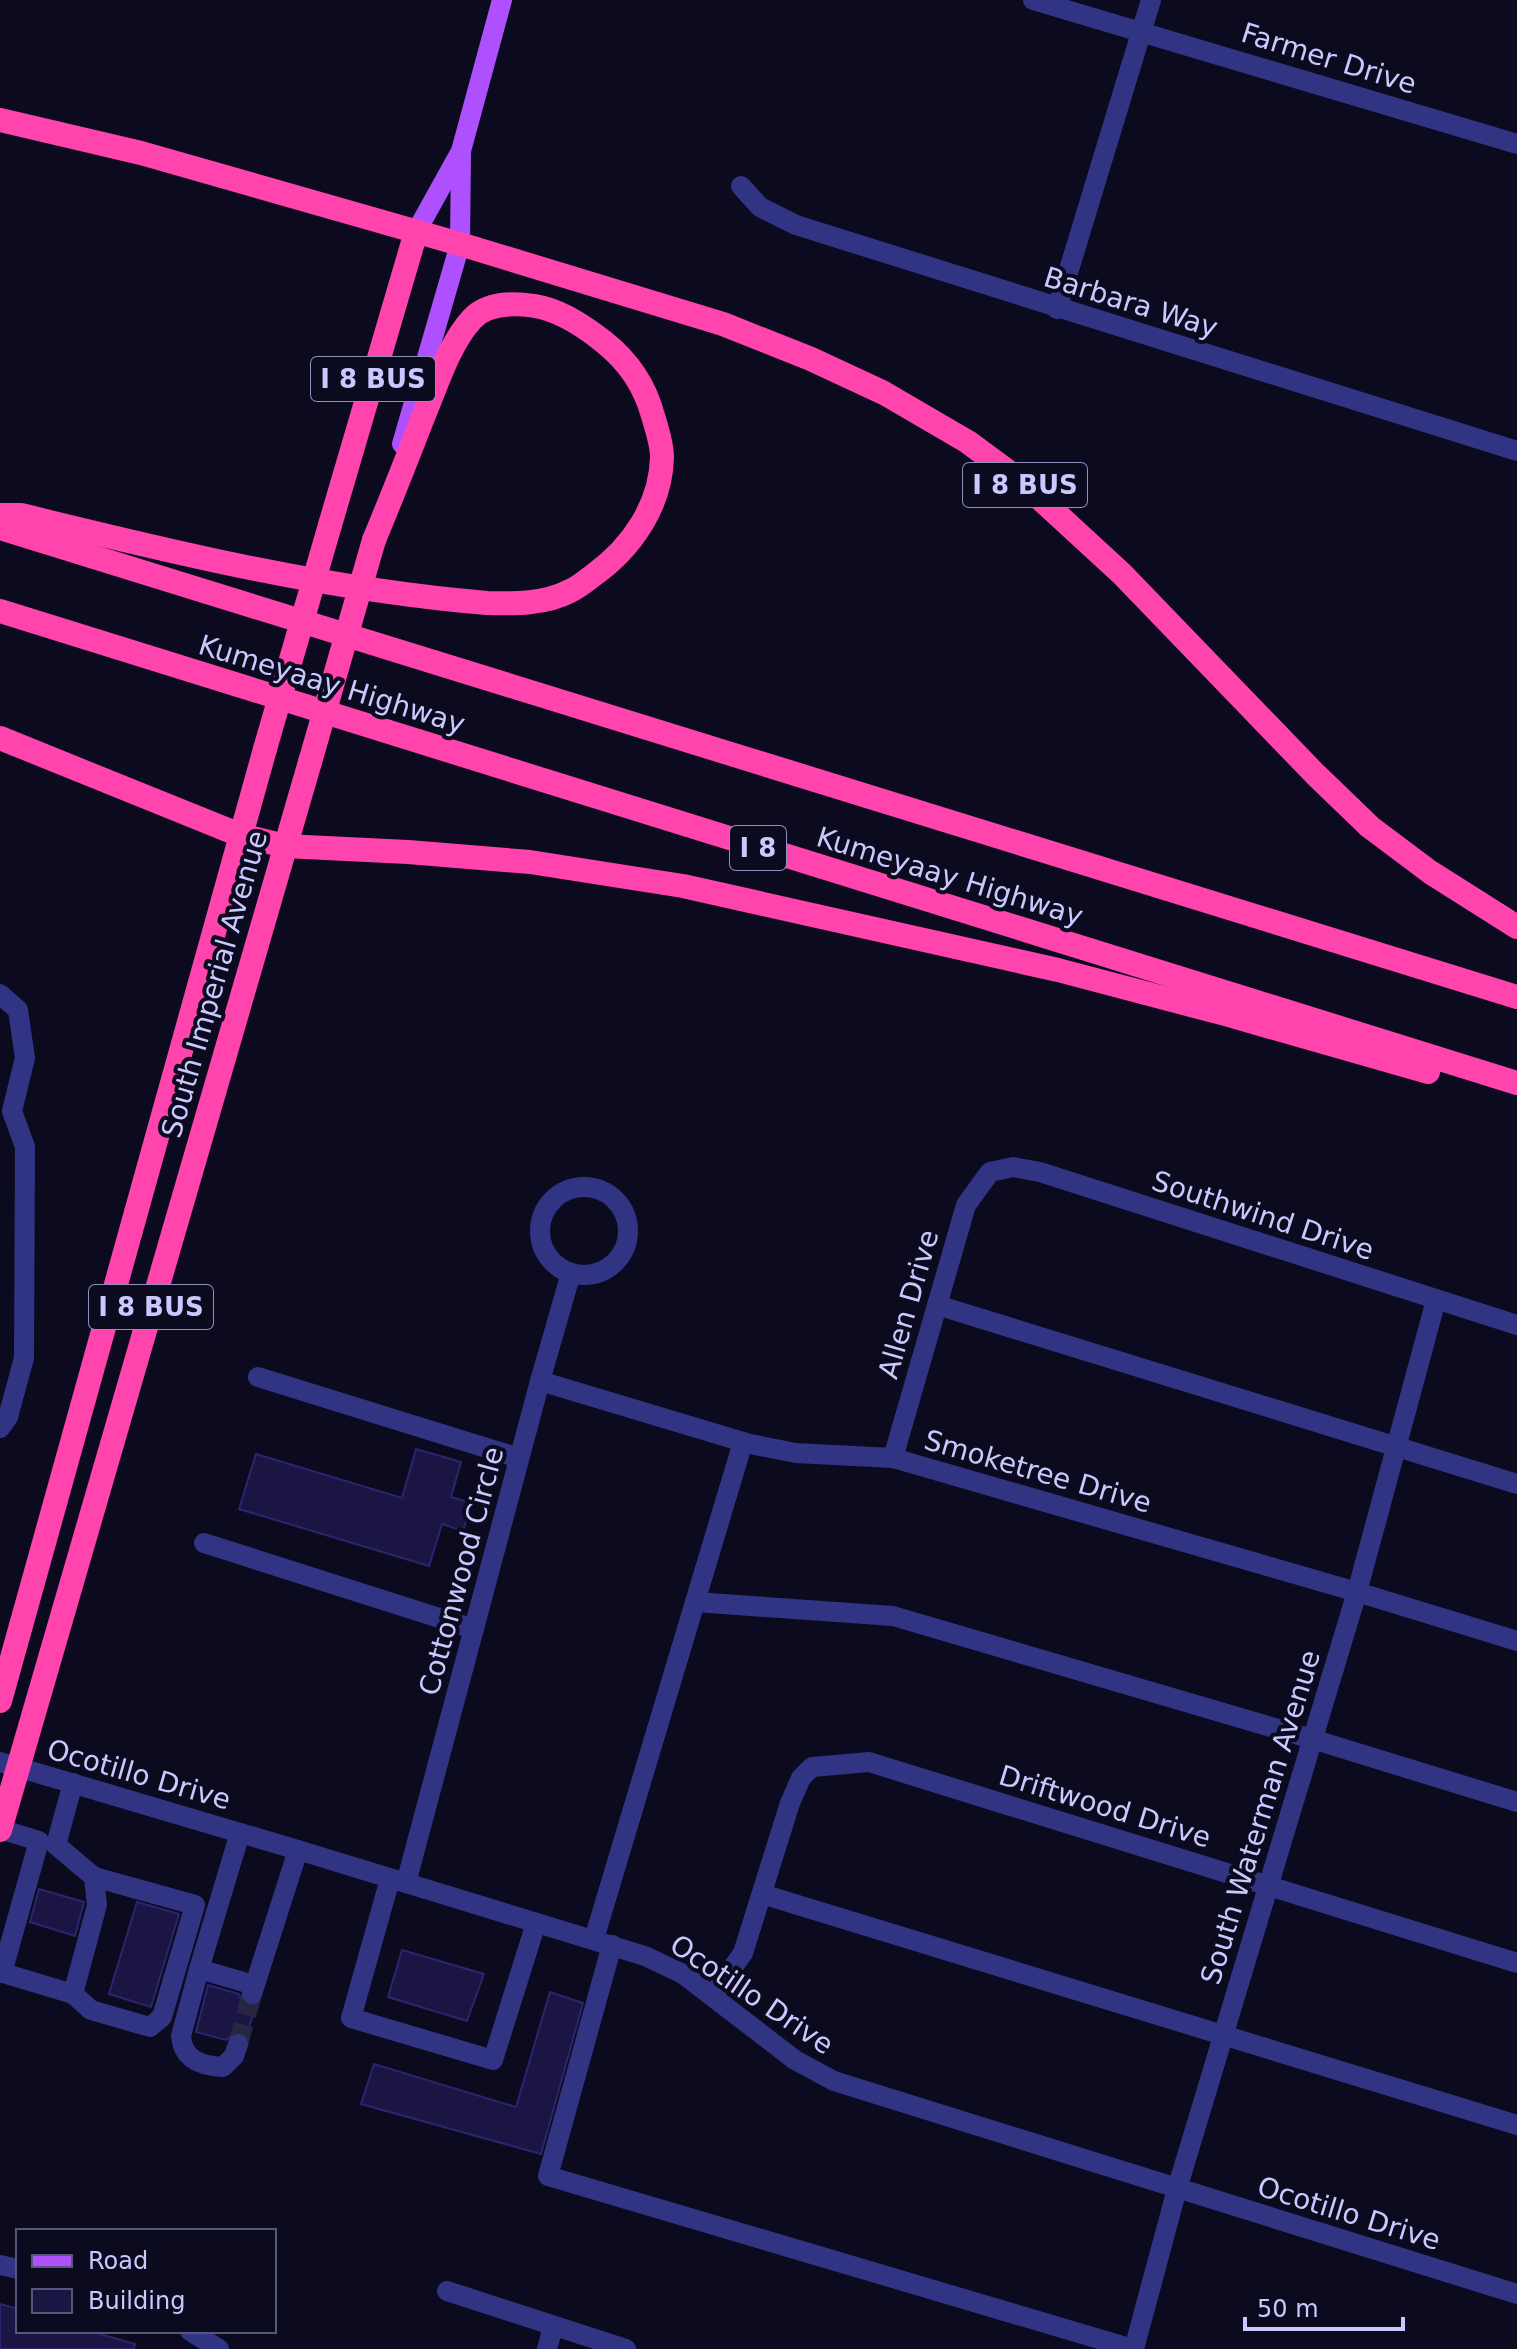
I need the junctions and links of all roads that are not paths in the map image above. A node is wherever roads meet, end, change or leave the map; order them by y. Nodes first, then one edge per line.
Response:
1 (502, 0) edge
2 (1033, 0) edge
3 (1151, 0) edge
4 (1142, 32) junction
5 (0, 120) edge
6 (1517, 144) edge
7 (461, 151) junction
8 (741, 186) dead end
9 (416, 232) junction
10 (460, 244) junction
11 (1057, 309) junction
12 (1517, 451) edge
13 (0, 515) edge
14 (0, 528) edge
15 (374, 540) junction
16 (0, 611) edge
17 (0, 738) edge
18 (240, 835) junction
19 (285, 846) junction
20 (1517, 927) edge
21 (0, 994) edge
22 (1517, 997) edge
23 (1517, 1084) edge
24 (990, 1172) joint
25 (571, 1273) junction
26 (1436, 1300) junction
27 (937, 1305) junction
28 (1517, 1325) edge
29 (258, 1377) dead end
30 (540, 1381) junction
31 (0, 1428) edge
32 (743, 1442) junction
33 (1396, 1447) junction
34 (519, 1458) junction
35 (893, 1458) junction
36 (1517, 1484) edge
37 (204, 1543) dead end
38 (1357, 1592) junction
39 (695, 1602) junction
40 (474, 1629) junction
41 (1517, 1641) edge
42 (0, 1701) edge
43 (1312, 1739) junction
44 (9, 1765) edge
45 (73, 1783) junction
46 (1517, 1802) edge
47 (0, 1830) edge
48 (240, 1833) junction
49 (48, 1843) junction
50 (298, 1850) junction
51 (94, 1877) junction
52 (398, 1881) junction
53 (1268, 1886) junction
54 (762, 1894) junction
55 (536, 1923) junction
56 (603, 1942) junction
57 (1517, 1963) edge
58 (199, 1969) junction
59 (1, 1972) edge
60 (73, 1994) junction
61 (713, 1995) junction
62 (1223, 2036) junction
63 (238, 2044) tunnel mouth
64 (1517, 2125) edge
65 (1177, 2189) junction
66 (447, 2291) dead end
67 (1517, 2294) edge
68 (553, 2327) junction
69 (193, 2333) edge
70 (219, 2349) edge
71 (547, 2349) edge
72 (626, 2349) edge
73 (1134, 2349) edge

1 - 7 main road, South Imperial Avenue
2 - 4 street, Farmer Drive
3 - 4 street
4 - 6 street, Farmer Drive
4 - 11 street
5 - 9 highway
7 - 9 main road, South Imperial Avenue
7 - 10 main road, South Imperial Avenue
8 - 11 street, Barbara Way
9 - 10 highway, I 8 BUS
9 - 18 highway, South Imperial Avenue / I 8 BUS, bridge
10 - 15 main road, South Imperial Avenue
10 - 20 highway, I 8 BUS
11 - 12 street, Barbara Way
13 - 15 highway
14 - 22 highway, Kumeyaay Highway
15 - 19 highway, South Imperial Avenue, bridge
16 - 23 highway, Kumeyaay Highway / I 8
17 - 18 highway
18 - 19 highway
18 - 42 highway, South Imperial Avenue / I 8 BUS
19 - 23 highway
19 - 44 highway, South Imperial Avenue / I 8 BUS
21 - 31 street
24 - 26 street, Southwind Drive
24 - 27 street, Allen Drive
25 - 25 street
25 - 30 street, Cottonwood Circle
26 - 28 street, Southwind Drive
26 - 33 street, South Waterman Avenue
27 - 33 street
27 - 35 street, Allen Drive
29 - 34 street
30 - 32 street, Smoketree Drive
30 - 34 street, Cottonwood Circle
32 - 35 street, Smoketree Drive
32 - 39 street
33 - 36 street
33 - 38 street, South Waterman Avenue
34 - 40 street, Cottonwood Circle
35 - 38 street, Smoketree Drive
37 - 40 street
38 - 41 street, Smoketree Drive
38 - 43 street, South Waterman Avenue
39 - 43 street
39 - 56 street
40 - 52 street, Cottonwood Circle
43 - 46 street
43 - 53 street, South Waterman Avenue
44 - 45 street, Ocotillo Drive
44 - 47 highway, South Imperial Avenue / I 8 BUS
45 - 48 street, Ocotillo Drive
45 - 49 street
47 - 49 street
48 - 50 street, Ocotillo Drive
48 - 58 street
49 - 51 street
49 - 59 street
50 - 52 street, Ocotillo Drive
50 - 58 street
51 - 60 street
51 - 60 street
52 - 55 street, Ocotillo Drive
52 - 55 street, Cottonwood Circle
53 - 54 street, Driftwood Drive
53 - 57 street, Driftwood Drive
53 - 62 street, South Waterman Avenue
54 - 61 street
54 - 62 street
55 - 56 street, Ocotillo Drive
56 - 61 street, Ocotillo Drive
56 - 73 street
58 - 63 street
59 - 60 street
61 - 65 street, Ocotillo Drive
62 - 64 street
62 - 65 street, South Waterman Avenue
65 - 67 street, Ocotillo Drive
65 - 73 street, South Waterman Avenue
66 - 68 street
68 - 71 street
68 - 72 street
69 - 70 street

